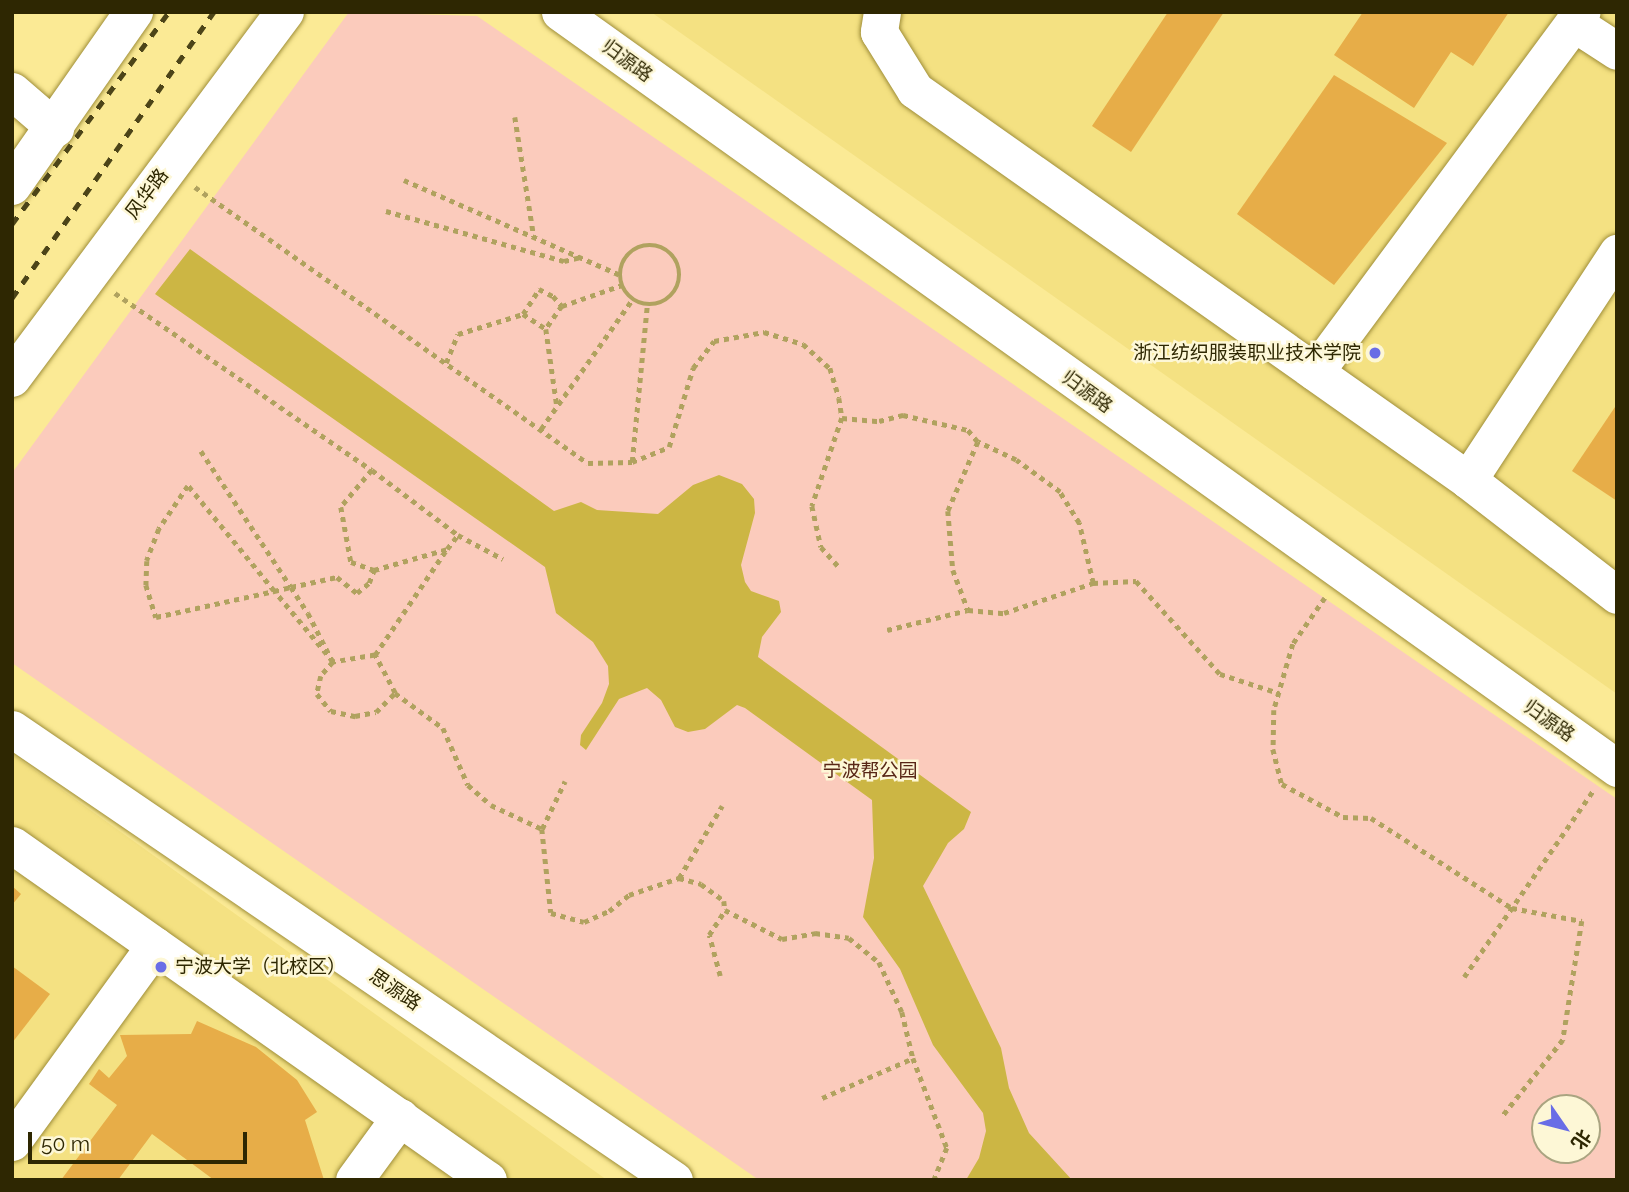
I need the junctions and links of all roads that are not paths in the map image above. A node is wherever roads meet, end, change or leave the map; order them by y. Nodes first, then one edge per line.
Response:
1 (134, 12) edge
2 (285, 12) edge
3 (560, 12) edge
4 (881, 12) edge
5 (1577, 17) edge
6 (1617, 51) edge
7 (12, 90) edge
8 (55, 128) junction
9 (12, 186) edge
10 (1617, 253) edge
11 (1315, 372) junction
12 (12, 378) edge
13 (1468, 480) junction
14 (1617, 595) edge
15 (12, 729) edge
16 (1614, 766) edge
17 (12, 845) edge
18 (155, 945) junction
19 (400, 1117) junction
20 (12, 1142) edge
21 (354, 1180) edge
22 (488, 1180) edge
23 (674, 1180) edge

1 - 8 main road
2 - 12 main road, 风华路
3 - 16 street, 归源路
4 - 11 street
5 - 6 street
5 - 11 street
7 - 8 street
8 - 9 main road
10 - 13 street
11 - 13 street
13 - 14 street
15 - 23 street, 思源路
17 - 18 street
18 - 19 street
18 - 20 street
19 - 21 street
19 - 22 street

